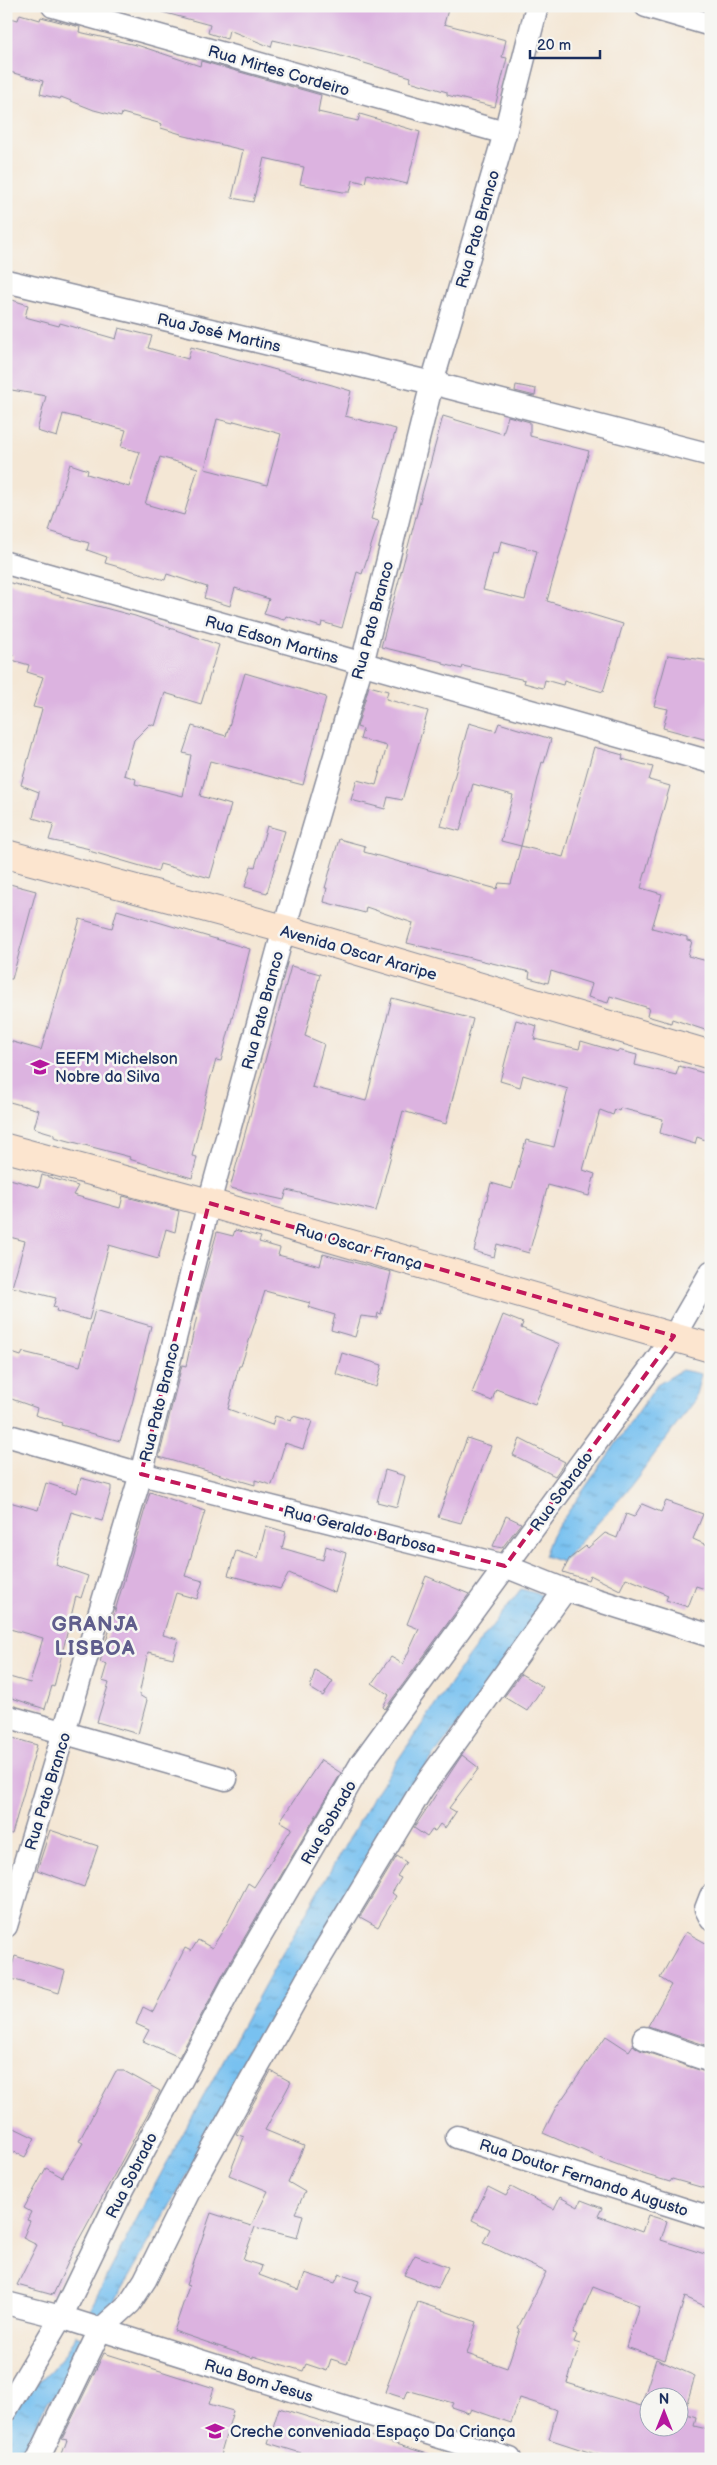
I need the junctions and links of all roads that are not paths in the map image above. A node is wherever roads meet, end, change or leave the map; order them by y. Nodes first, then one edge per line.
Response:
1 (53, 6) edge
2 (537, 6) edge
3 (646, 6) edge
4 (711, 25) edge
5 (505, 133) junction
6 (6, 281) edge
7 (432, 383) junction
8 (711, 455) edge
9 (6, 563) edge
10 (362, 664) junction
11 (711, 762) edge
12 (6, 854) edge
13 (284, 929) junction
14 (711, 1055) edge
15 (6, 1148) edge
16 (209, 1204) junction
17 (711, 1272) edge
18 (674, 1336) junction
19 (711, 1348) edge
20 (6, 1435) edge
21 (141, 1474) junction
22 (505, 1566) junction
23 (565, 1590) junction
24 (711, 1636) edge
25 (6, 1716) edge
26 (64, 1731) junction
27 (226, 1779) dead end
28 (711, 1896) edge
29 (711, 1919) edge
30 (6, 1926) edge
31 (644, 2038) dead end
32 (711, 2061) edge
33 (456, 2136) dead end
34 (711, 2218) edge
35 (6, 2303) edge
36 (61, 2317) junction
37 (100, 2330) junction
38 (6, 2410) edge
39 (38, 2459) edge
40 (510, 2459) edge

1 - 5 street, Rua Mirtes Cordeiro
2 - 5 street, Rua Pato Branco
3 - 4 street
5 - 7 street, Rua Pato Branco
6 - 7 street, Rua José Martins
7 - 8 street, Rua José Martins
7 - 10 street, Rua Pato Branco
9 - 10 street, Rua Edson Martins
10 - 11 street, Rua Edson Martins
10 - 13 street, Rua Pato Branco
12 - 13 street, Avenida Oscar Araripe
13 - 14 street, Avenida Oscar Araripe
13 - 16 street, Rua Pato Branco
15 - 16 street, Rua Oscar França
16 - 18 street, Rua Oscar França
16 - 21 street, Rua Pato Branco
17 - 18 street, Rua Sobrado
18 - 19 street, Rua Oscar França
18 - 22 street, Rua Sobrado
20 - 21 street, Rua Geraldo Barbosa
21 - 22 street, Rua Geraldo Barbosa
21 - 26 street, Rua Pato Branco
22 - 23 street, Rua Geraldo Barbosa
22 - 36 street, Rua Sobrado
23 - 24 street, Rua Geraldo Barbosa
23 - 37 street
25 - 26 street
26 - 27 street
26 - 30 street, Rua Pato Branco
28 - 29 street
31 - 32 street
33 - 34 street, Rua Doutor Fernando Augusto
35 - 36 street, Rua Bom Jesus
36 - 37 street, Rua Bom Jesus
36 - 38 street, Rua Sobrado
37 - 39 street
37 - 40 street, Rua Bom Jesus

